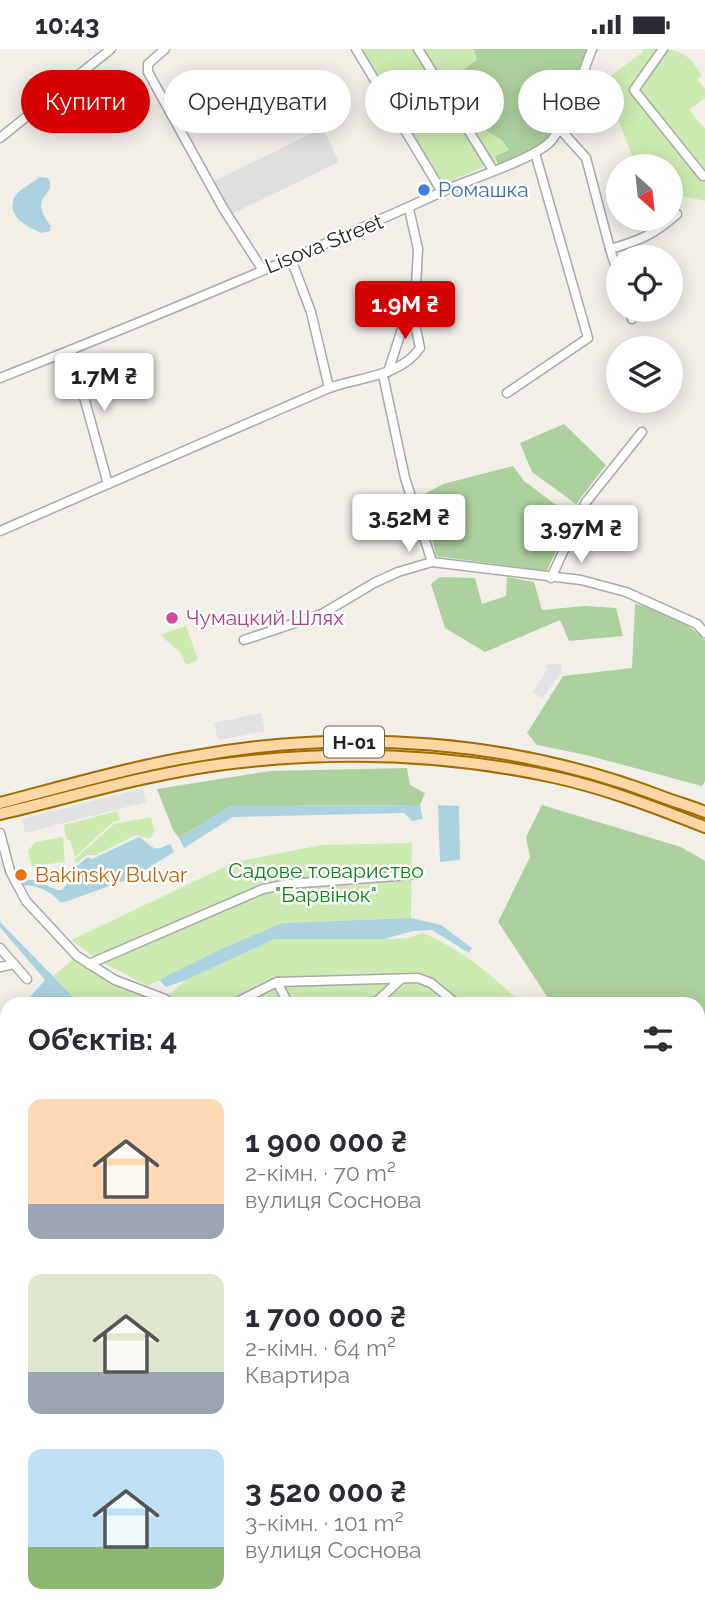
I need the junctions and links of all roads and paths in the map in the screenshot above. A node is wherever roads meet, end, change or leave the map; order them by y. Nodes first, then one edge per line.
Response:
1 (111, 49) edge
2 (165, 49) edge
3 (356, 49) edge
4 (418, 49) edge
5 (592, 49) edge
6 (663, 49) edge
7 (583, 70) edge
8 (556, 133) edge
9 (564, 133) edge
10 (0, 138) edge
11 (535, 153) junction
12 (493, 170) junction
13 (703, 176) dead end
14 (442, 192) junction
15 (409, 209) junction
16 (657, 231) edge
17 (609, 245) edge
18 (623, 245) edge
19 (291, 259) junction
20 (262, 269) junction
21 (411, 305) junction
22 (71, 350) junction
23 (385, 373) junction
24 (0, 378) edge
25 (330, 388) junction
26 (507, 393) dead end
27 (642, 432) dead end
28 (108, 484) junction
29 (0, 531) edge
30 (432, 562) junction
31 (551, 578) junction
32 (705, 633) edge
33 (244, 640) dead end
34 (0, 803) edge
35 (703, 807) edge
36 (0, 814) edge
37 (705, 827) edge
38 (0, 832) edge
39 (6, 873) edge
40 (410, 875) dead end
41 (0, 948) edge
42 (14, 964) junction
43 (89, 964) junction
44 (0, 967) edge
45 (27, 979) dead end
46 (401, 979) junction
47 (277, 982) junction
48 (159, 997) edge
49 (247, 997) edge
50 (285, 997) edge
51 (382, 997) edge
52 (448, 997) edge

1 - 10 street
2 - 20 street
3 - 14 street
4 - 12 street
5 - 7 street, Lisova Street
6 - 13 street
8 - 11 street, Lisova Street
9 - 17 street
11 - 12 street, Lisova Street
11 - 26 street
12 - 14 street, Lisova Street
14 - 15 street, Lisova Street
15 - 19 street, Lisova Street
15 - 21 street
16 - 18 street
19 - 20 street, Lisova Street
19 - 25 street
20 - 22 street, Lisova Street
21 - 23 street
21 - 23 street
22 - 24 street, Lisova Street
22 - 28 street
23 - 25 street
23 - 30 street
25 - 28 street
27 - 31 street
28 - 29 street
30 - 31 street
30 - 33 street
31 - 32 street
34 - 35 main road, Н-01
36 - 37 main road, Н-01
38 - 39 street
39 - 43 street
40 - 43 street
41 - 42 street
42 - 44 street
42 - 45 street
43 - 48 street
46 - 47 street
46 - 51 street
46 - 52 street
47 - 49 street
47 - 50 street

